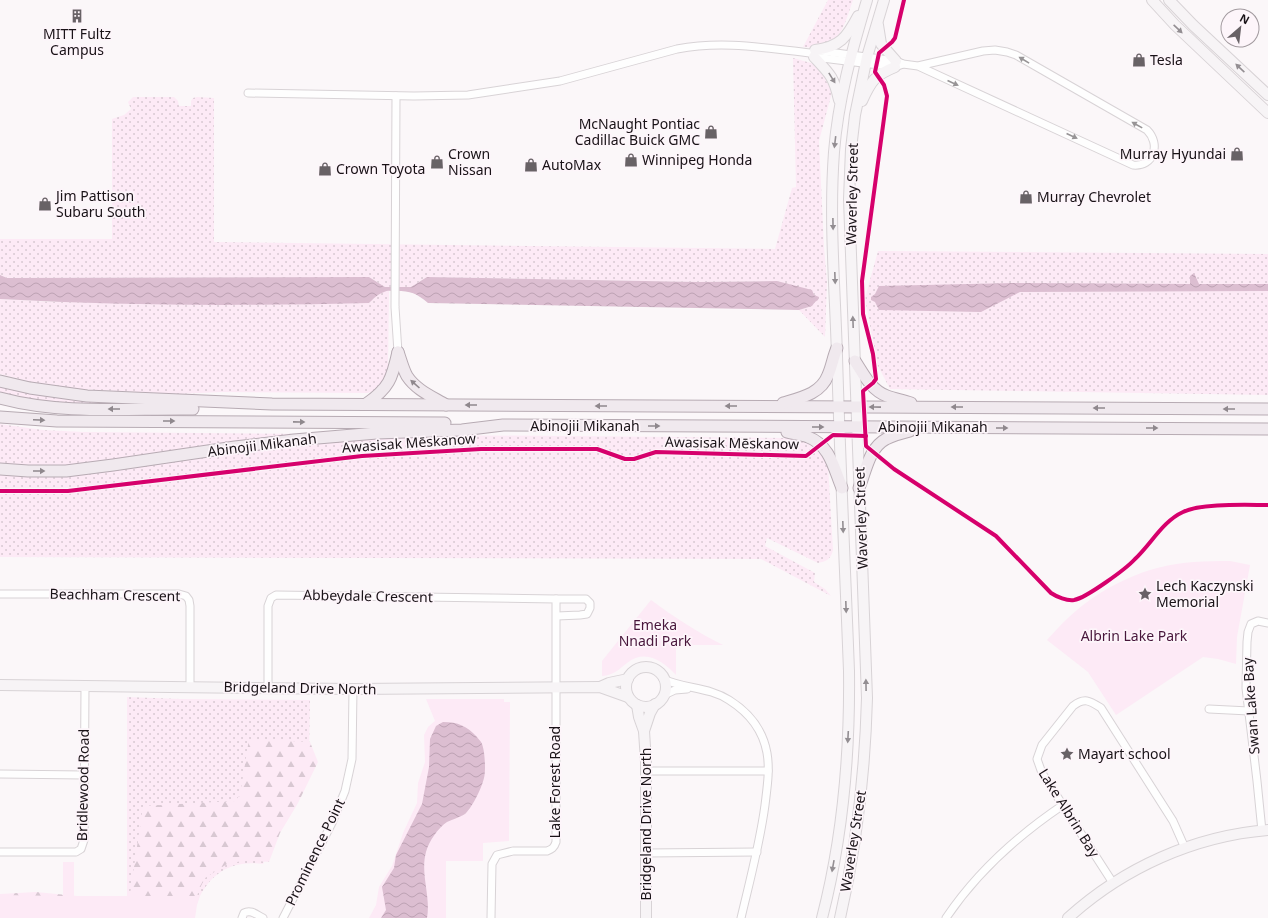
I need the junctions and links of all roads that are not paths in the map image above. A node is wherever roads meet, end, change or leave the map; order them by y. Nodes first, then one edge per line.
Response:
1 (866, 0) edge
2 (884, 0) edge
3 (1152, 0) edge
4 (1169, 0) edge
5 (878, 21) junction
6 (813, 54) junction
7 (850, 58) junction
8 (866, 61) junction
9 (898, 64) junction
10 (918, 66) junction
11 (248, 93) dead end
12 (1268, 95) edge
13 (396, 96) junction
14 (840, 103) junction
15 (1268, 113) edge
16 (855, 115) junction
17 (837, 348) junction
18 (398, 352) junction
19 (855, 362) junction
20 (0, 381) edge
21 (0, 398) edge
22 (251, 403) junction
23 (366, 404) junction
24 (447, 405) junction
25 (770, 406) junction
26 (839, 406) junction
27 (856, 407) junction
28 (921, 407) junction
29 (1268, 409) edge
30 (0, 417) edge
31 (503, 425) junction
32 (769, 427) junction
33 (840, 427) junction
34 (857, 427) junction
35 (920, 427) junction
36 (1268, 429) edge
37 (0, 469) edge
38 (842, 488) junction
39 (859, 488) junction
40 (0, 594) edge
41 (556, 599) junction
42 (556, 616) junction
43 (1268, 623) edge
44 (628, 679) junction
45 (663, 679) junction
46 (0, 685) edge
47 (85, 686) junction
48 (190, 687) junction
49 (268, 688) junction
50 (556, 688) junction
51 (600, 688) junction
52 (691, 688) junction
53 (353, 689) junction
54 (664, 695) junction
55 (628, 697) junction
56 (655, 704) junction
57 (637, 705) junction
58 (1209, 708) dead end
59 (1249, 711) junction
60 (644, 731) junction
61 (646, 771) junction
62 (768, 771) junction
63 (0, 774) edge
64 (84, 775) junction
65 (1063, 805) junction
66 (1265, 831) edge
67 (1185, 848) junction
68 (0, 852) edge
69 (757, 852) junction
70 (646, 853) junction
71 (1113, 883) junction
72 (242, 918) edge
73 (264, 918) edge
74 (282, 918) edge
75 (491, 918) edge
76 (646, 918) edge
77 (741, 918) edge
78 (822, 918) edge
79 (840, 918) edge
80 (946, 918) edge
81 (1068, 918) edge

1 - 6 main road
1 - 7 main road, Waverley Street
2 - 5 main road, Waverley Street
3 -> 15 main road
12 -> 4 main road
5 - 8 main road, Waverley Street
5 - 9 main road
6 - 7 street
6 - 13 street
6 -> 14 main road
7 - 8 street
7 - 14 main road, Waverley Street
8 - 9 street
8 - 16 main road, Waverley Street
9 - 10 street
9 - 16 main road
10 -> 10 street
11 - 13 street
13 - 18 street
14 -> 17 main road, Waverley Street
19 -> 16 main road, Waverley Street
17 - 25 main road
17 - 26 main road, Waverley Street
18 - 23 main road
24 -> 18 main road
19 - 27 main road, Waverley Street
19 - 28 main road
20 - 22 main road, Abinojii Mikanah
22 -> 21 main road
22 - 23 main road, Abinojii Mikanah
23 - 24 main road, Abinojii Mikanah
25 -> 24 main road, Abinojii Mikanah
25 - 26 main road, Abinojii Mikanah
26 - 27 main road, Abinojii Mikanah
26 - 33 main road, Waverley Street
28 -> 27 main road, Abinojii Mikanah
27 - 34 main road, Waverley Street
29 -> 28 main road, Abinojii Mikanah
30 -> 31 main road
31 -> 32 main road, Abinojii Mikanah
37 -> 31 main road, Abinojii Mikanah
32 -> 33 main road, Abinojii Mikanah
32 - 38 main road
33 - 34 main road, Abinojii Mikanah
33 - 38 main road, Waverley Street
34 - 35 main road, Abinojii Mikanah
34 - 39 main road, Waverley Street
35 -> 36 main road, Abinojii Mikanah
35 - 39 main road
38 -> 78 main road, Waverley Street
79 -> 39 main road, Waverley Street
40 - 48 street, Beachham Crescent
41 - 42 street
41 - 42 street, Abbeydale Crescent
41 - 49 street, Abbeydale Crescent
42 - 50 street
43 - 59 street, Swan Lake Bay
44 - 45 main road
44 - 51 main road, Bridgeland Drive North
44 - 55 main road
45 - 52 street
45 - 54 main road
46 - 47 main road, Bridgeland Drive North
47 - 48 main road, Bridgeland Drive North
47 - 64 street, Bridlewood Road
48 - 49 main road, Bridgeland Drive North
49 - 53 main road, Bridgeland Drive North
50 - 51 main road, Bridgeland Drive North
50 - 53 main road, Bridgeland Drive North
50 - 75 street, Lake Forest Road
51 - 55 main road, Bridgeland Drive North
52 - 54 street
52 - 62 street
53 - 74 street, Prominence Point
54 - 56 main road
55 - 57 main road
56 - 57 main road
56 - 60 main road, Bridgeland Drive North
57 - 60 main road, Bridgeland Drive North
58 - 59 street
59 - 66 street, Swan Lake Bay
60 - 61 main road, Bridgeland Drive North
61 - 62 street
61 - 70 main road, Bridgeland Drive North
62 - 69 street
63 - 64 street
64 - 68 street, Bridlewood Road
65 - 67 street, Lake Albrin Bay
65 - 71 street, Lake Albrin Bay
65 - 80 street
66 - 67 main road
67 - 71 main road
69 - 70 street
69 - 77 street
70 - 76 main road, Bridgeland Drive North
71 - 81 main road
72 - 73 street

